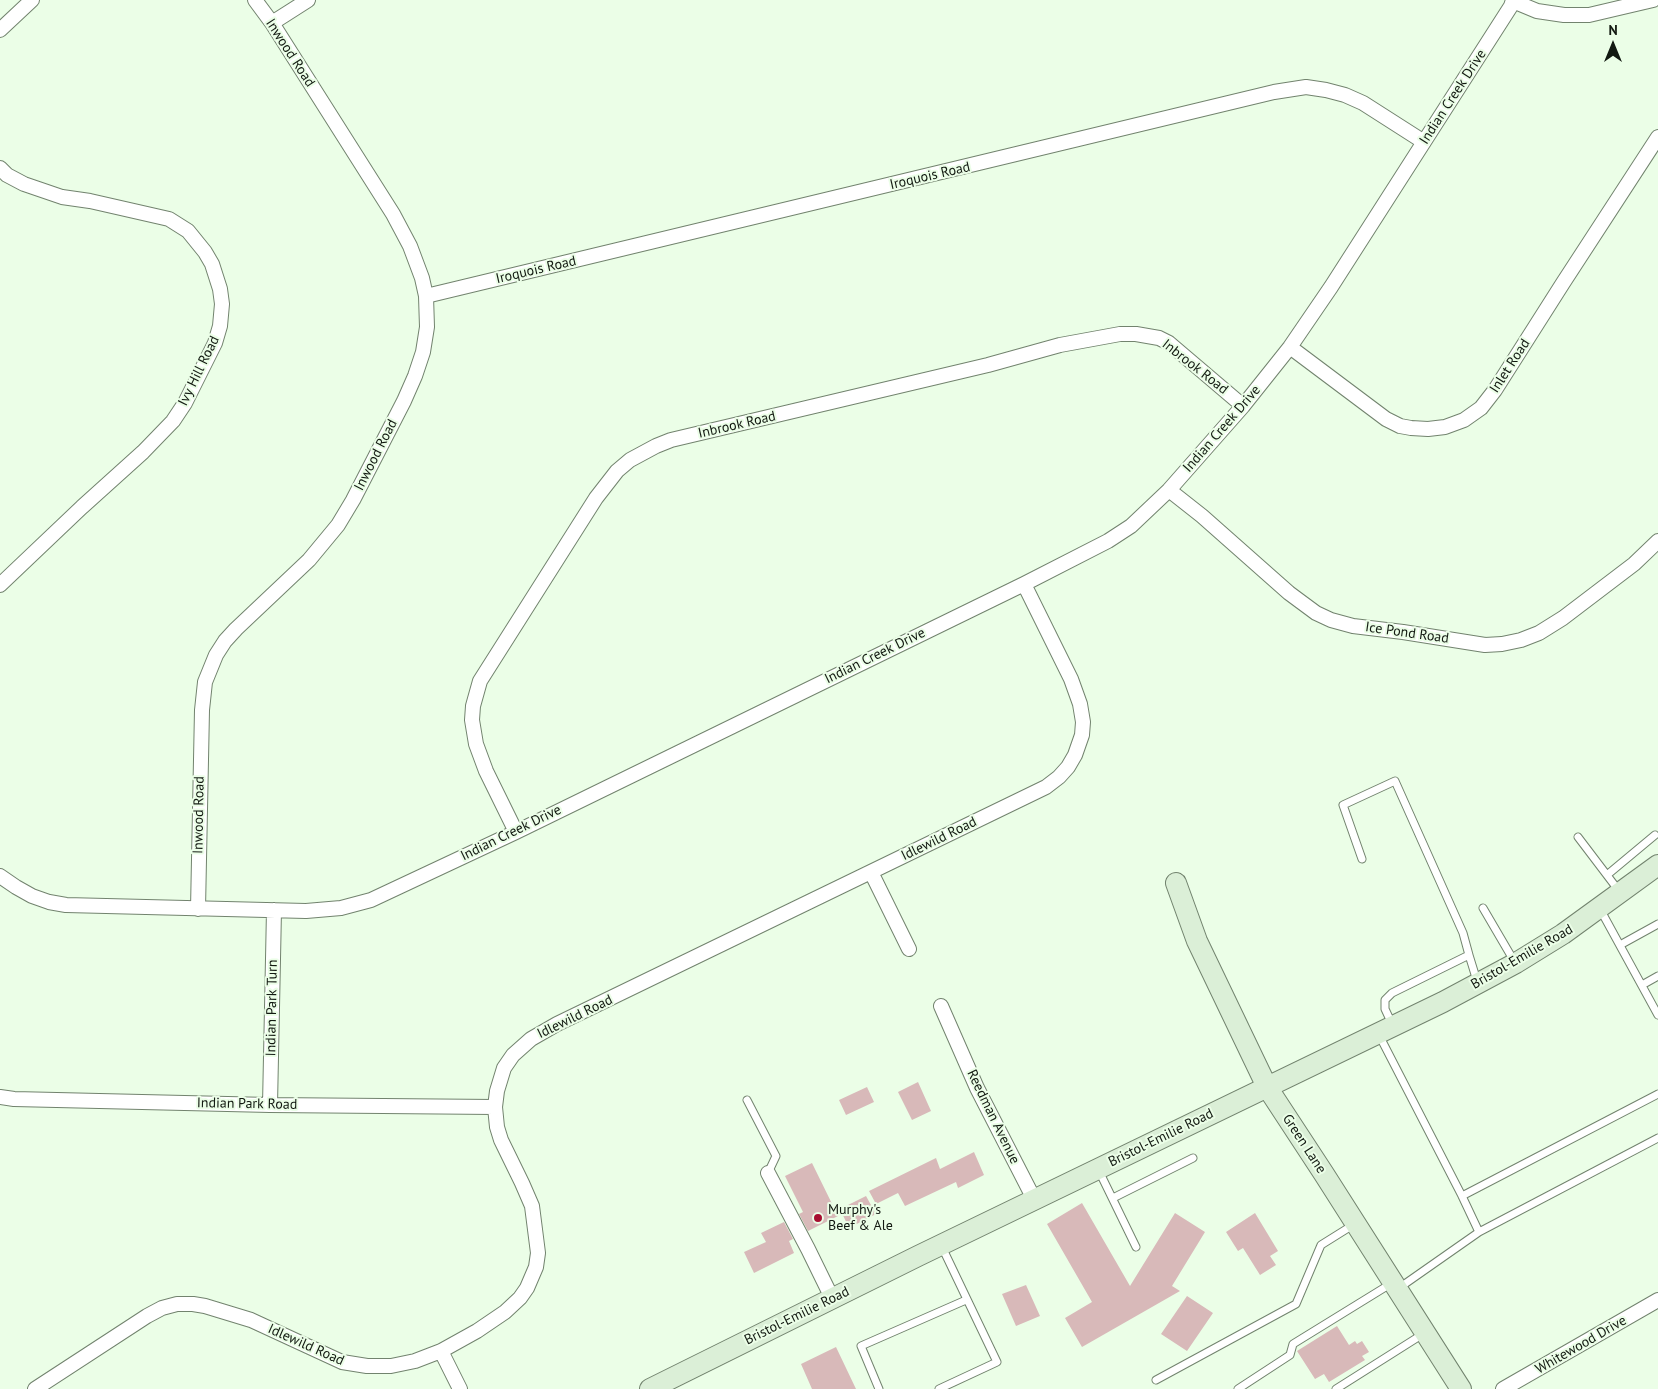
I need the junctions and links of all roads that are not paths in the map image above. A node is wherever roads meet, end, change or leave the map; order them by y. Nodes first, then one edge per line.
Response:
1 (32, 0) edge
2 (255, 0) edge
3 (308, 0) edge
4 (1513, 0) edge
5 (1654, 0) edge
6 (272, 22) junction
7 (0, 30) edge
8 (1658, 137) edge
9 (1424, 142) junction
10 (0, 168) edge
11 (426, 296) junction
12 (1290, 347) junction
13 (1243, 406) junction
14 (1169, 490) junction
15 (1658, 541) edge
16 (1024, 584) junction
17 (0, 585) edge
18 (516, 832) junction
19 (1655, 835) dead end
20 (1578, 837) dead end
21 (1362, 859) dead end
22 (1658, 865) edge
23 (871, 872) junction
24 (1607, 875) junction
25 (0, 876) edge
26 (1176, 884) dead end
27 (1621, 893) junction
28 (198, 908) junction
29 (1483, 908) dead end
30 (1600, 909) junction
31 (274, 910) junction
32 (1658, 924) edge
33 (1620, 945) junction
34 (909, 949) dead end
35 (1469, 955) junction
36 (1516, 963) junction
37 (1658, 976) edge
38 (1478, 983) junction
39 (1642, 985) junction
40 (940, 1006) dead end
41 (1658, 1015) edge
42 (1386, 1030) junction
43 (1267, 1087) junction
44 (1658, 1094) edge
45 (0, 1097) edge
46 (747, 1100) dead end
47 (270, 1105) junction
48 (495, 1107) junction
49 (1658, 1138) edge
50 (1193, 1158) dead end
51 (1098, 1168) junction
52 (768, 1173) joint
53 (1462, 1196) junction
54 (1113, 1198) junction
55 (1034, 1199) junction
56 (1356, 1223) junction
57 (1478, 1232) junction
58 (941, 1244) junction
59 (1136, 1247) dead end
60 (1396, 1286) junction
61 (832, 1298) junction
62 (966, 1300) junction
63 (1658, 1300) edge
64 (1426, 1333) junction
65 (441, 1351) junction
66 (1156, 1380) dead end
67 (35, 1389) edge
68 (460, 1389) edge
69 (650, 1389) edge
70 (879, 1389) edge
71 (939, 1389) edge
72 (1238, 1389) edge
73 (1336, 1389) edge
74 (1462, 1389) edge
75 (1503, 1389) edge

1 - 7 street
2 - 6 street, Inwood Road
3 - 6 street
4 - 5 street
4 - 9 street, Indian Creek Drive
6 - 11 street, Inwood Road
8 - 12 street, Inlet Road
9 - 11 street, Iroquois Road
9 - 12 street, Indian Creek Drive
10 - 17 street, Ivy Hill Road
11 - 28 street, Inwood Road
12 - 13 street, Indian Creek Drive
13 - 14 street, Indian Creek Drive
13 - 18 street, Inbrook Road
14 - 15 street, Ice Pond Road
14 - 16 street, Indian Creek Drive
16 - 18 street, Indian Creek Drive
16 - 23 street, Idlewild Road
18 - 31 street, Indian Creek Drive
19 - 24 lane
20 - 24 lane
21 - 35 lane
22 - 27 street, Bristol-Emilie Road
23 - 34 street
23 - 48 street, Idlewild Road
24 - 27 lane
25 - 28 street, Indian Creek Drive
26 - 43 street, Green Lane
27 - 30 street, Bristol-Emilie Road
28 - 31 street, Indian Creek Drive
29 - 36 lane
30 - 33 lane
30 - 36 street, Bristol-Emilie Road
31 - 47 street, Indian Park Turn
32 - 33 lane
33 - 39 lane
35 - 38 lane
35 - 42 lane
36 - 38 street, Bristol-Emilie Road
37 - 39 lane
38 - 42 street, Bristol-Emilie Road
39 - 41 lane
40 - 55 street, Reedman Avenue
42 - 43 street, Bristol-Emilie Road
42 - 53 lane
43 - 51 street, Bristol-Emilie Road
43 - 56 street, Green Lane
44 - 53 lane
45 - 47 street, Indian Park Road
46 - 52 lane
47 - 48 street, Indian Park Road
48 - 65 street, Idlewild Road
49 - 57 lane
50 - 54 lane
51 - 54 lane
51 - 55 street, Bristol-Emilie Road
52 - 61 street
53 - 57 lane
54 - 59 lane
55 - 58 street, Bristol-Emilie Road
56 - 60 street, Green Lane
56 - 66 lane
57 - 60 lane
58 - 61 street, Bristol-Emilie Road
58 - 62 lane
60 - 64 street, Green Lane
60 - 72 lane
61 - 69 street, Bristol-Emilie Road
62 - 70 lane
62 - 71 lane
63 - 75 street, Whitewood Drive
64 - 73 lane
64 - 74 street, Green Lane
65 - 67 street, Idlewild Road
65 - 68 street

